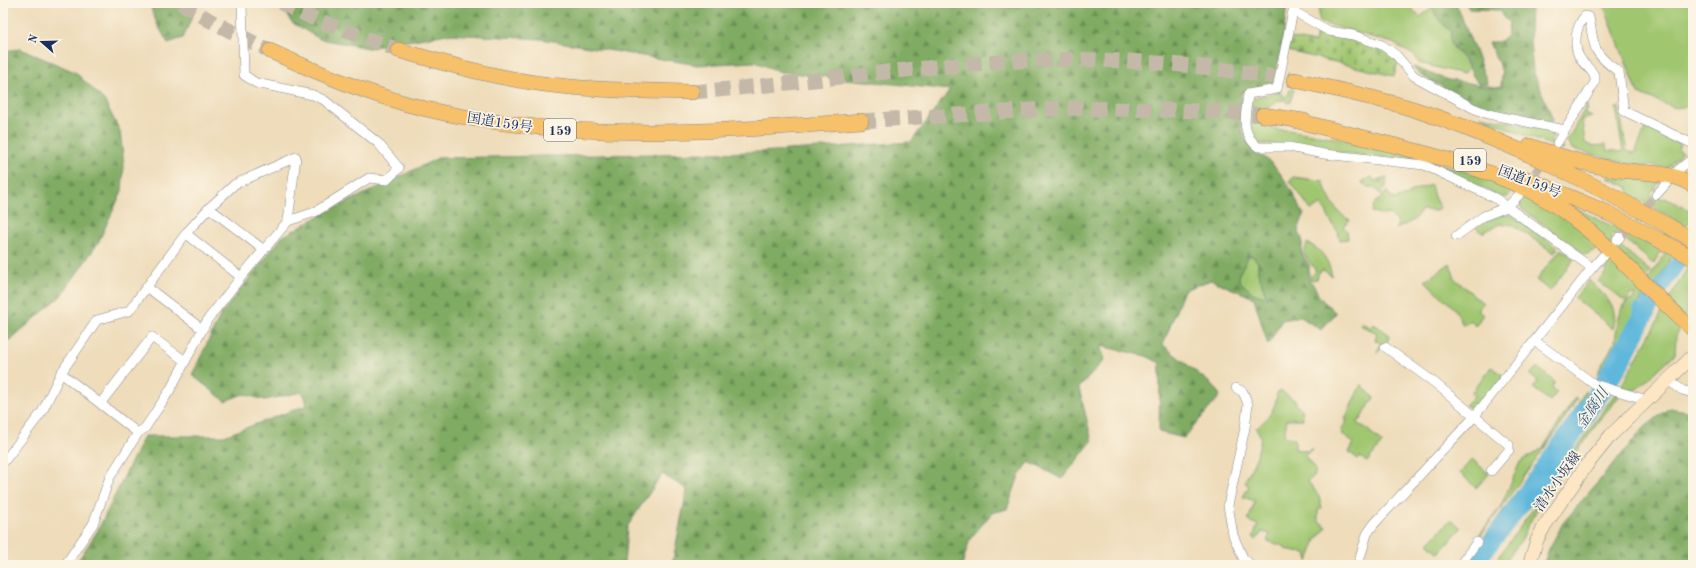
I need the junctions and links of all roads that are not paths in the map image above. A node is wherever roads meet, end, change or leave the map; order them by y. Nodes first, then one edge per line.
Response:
1 (242, 3) edge
2 (398, 50) tunnel mouth
3 (270, 51) tunnel mouth
4 (1295, 80) tunnel mouth
5 (692, 92) tunnel mouth
6 (1412, 109) junction
7 (1263, 115) tunnel mouth
8 (1294, 120) junction
9 (861, 121) tunnel mouth
10 (1565, 130) junction
11 (1557, 143) dead end
12 (1693, 144) edge
13 (1693, 159) edge
14 (1677, 172) dead end
15 (1667, 183) dead end
16 (1693, 185) edge
17 (1519, 195) dead end
18 (1656, 196) tunnel mouth
19 (1506, 207) junction
20 (209, 208) junction
21 (288, 221) junction
22 (186, 232) junction
23 (1456, 236) dead end
24 (1693, 240) edge
25 (264, 250) junction
26 (1603, 256) dead end
27 (1693, 258) edge
28 (1592, 268) junction
29 (241, 277) junction
30 (147, 287) junction
31 (202, 329) junction
32 (1693, 329) edge
33 (1535, 341) junction
34 (1385, 347) dead end
35 (1693, 356) edge
36 (185, 361) junction
37 (61, 373) junction
38 (1668, 380) junction
39 (1236, 388) dead end
40 (1693, 393) edge
41 (1647, 400) junction
42 (102, 405) junction
43 (1474, 417) junction
44 (138, 433) junction
45 (3, 463) edge
46 (1491, 471) dead end
47 (1477, 542) dead end
48 (65, 565) edge
49 (1251, 565) edge
50 (1358, 565) edge
51 (1460, 565) edge
52 (1529, 565) edge

1 - 21 street
2 - 5 highway
3 - 9 highway, 国道159号 / 159
4 - 6 highway, 国道159号 / 159
6 - 16 highway, 159
6 - 24 highway, 国道159号 / 159
7 - 8 highway, 国道159号 / 159
8 - 27 highway, 国道159号 / 159
8 - 32 highway, 159
10 - 11 street
10 - 12 street
10 - 19 street
13 - 14 street
15 - 18 street
17 - 19 street
19 - 23 street
19 - 28 street
20 - 21 street
20 - 22 street
20 - 25 street
21 - 25 street
22 - 29 street
22 - 30 street
25 - 29 street
26 - 28 street
28 - 33 street
29 - 31 street
30 - 31 street
30 - 37 street
31 - 36 street
33 - 41 street
33 - 43 street
34 - 43 street
35 - 38 main road, 清水小坂線
36 - 42 street
36 - 44 street
37 - 42 street
37 - 45 street
38 - 40 street
38 - 41 main road, 清水小坂線
39 - 49 street
41 - 52 main road, 清水小坂線
42 - 44 street
43 - 46 street
43 - 50 street
44 - 48 street
47 - 51 street

